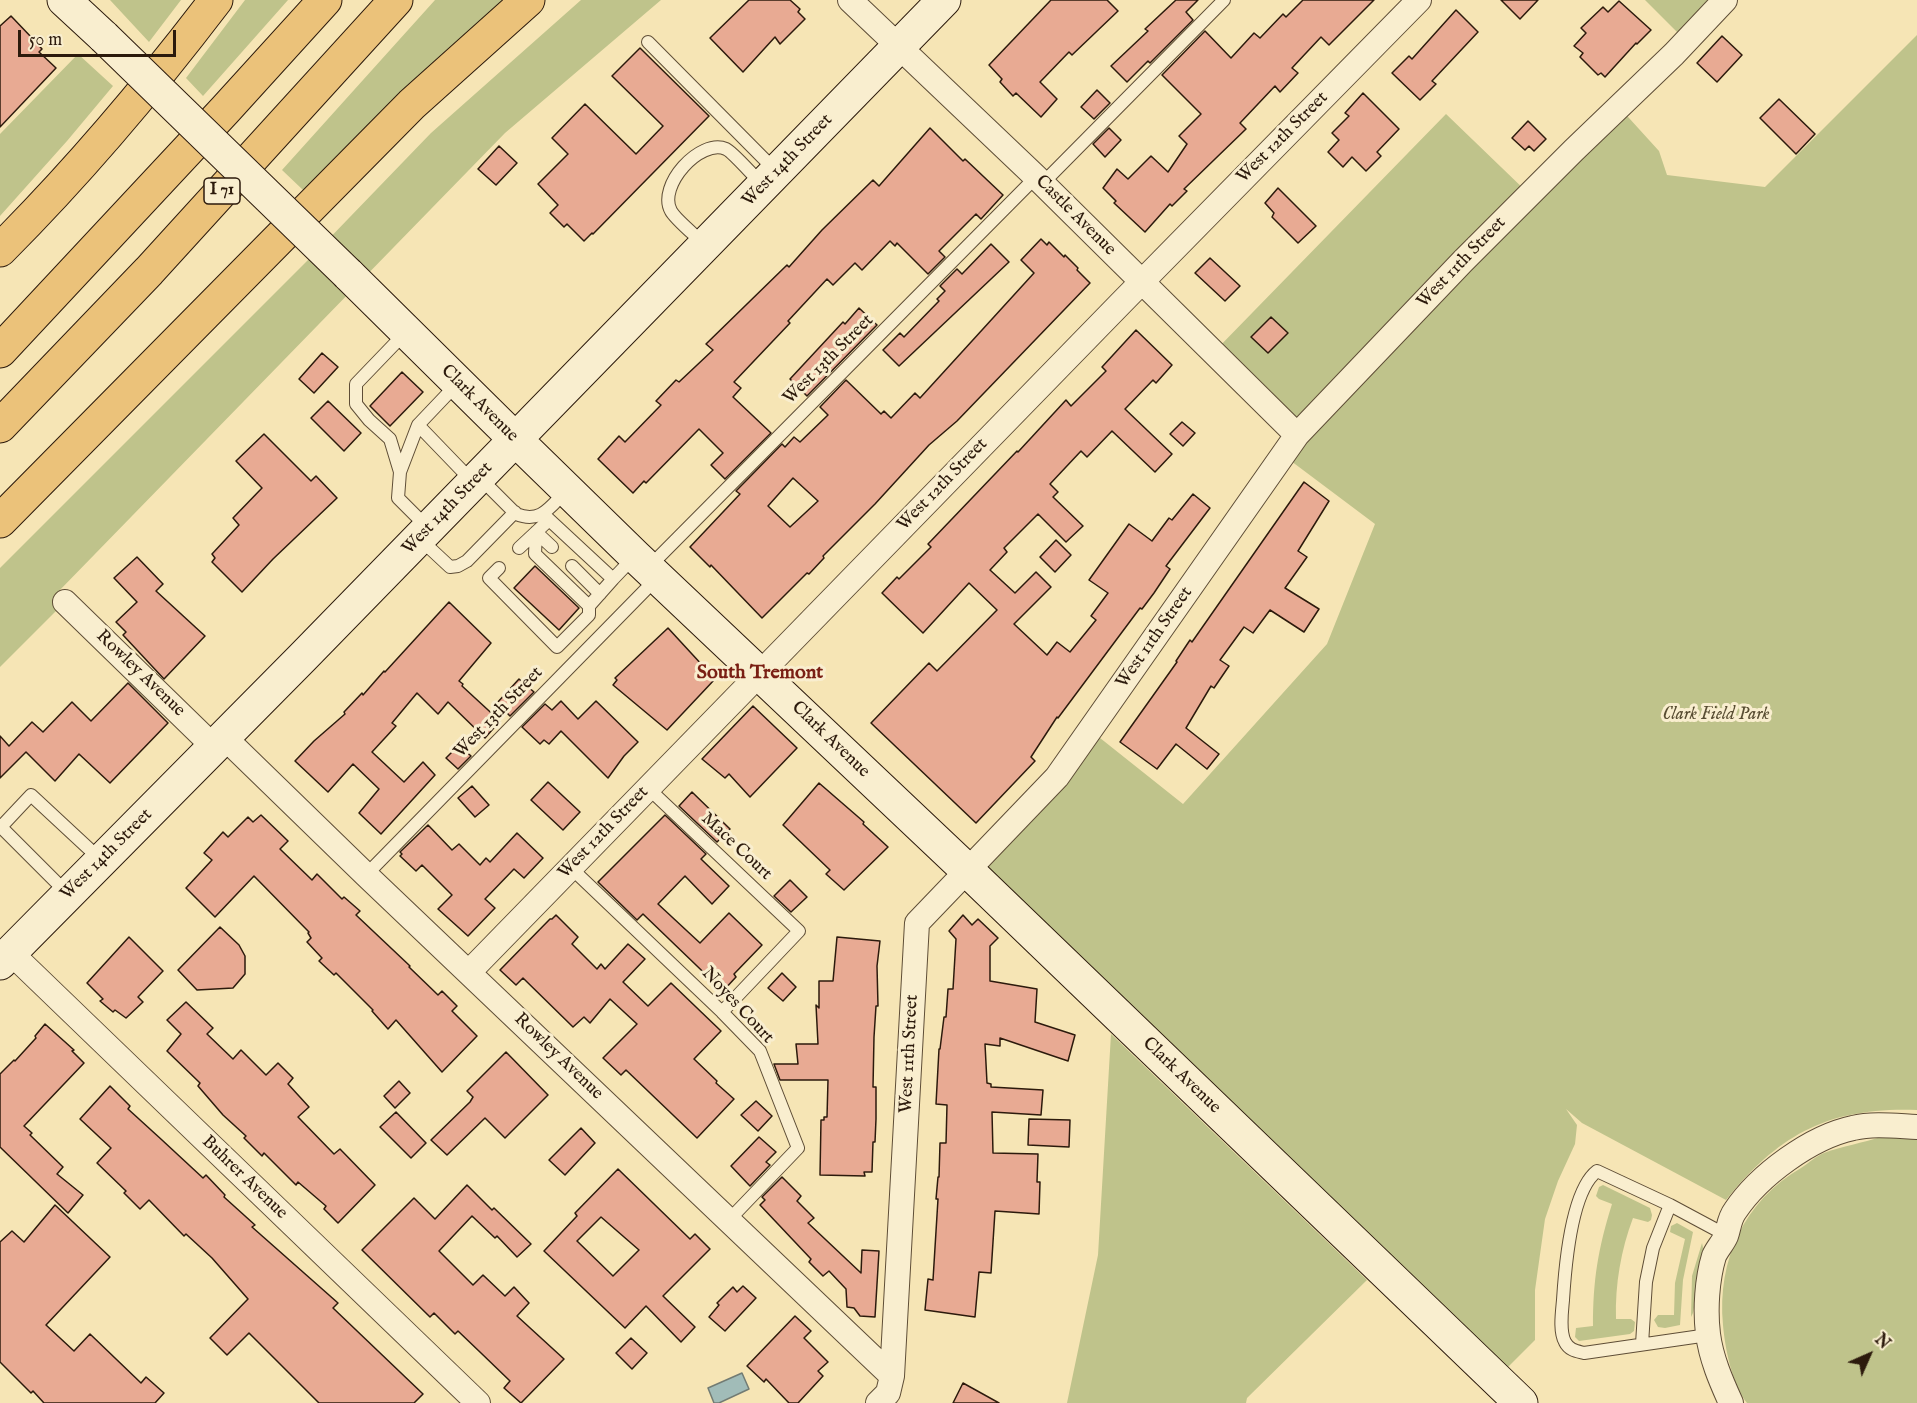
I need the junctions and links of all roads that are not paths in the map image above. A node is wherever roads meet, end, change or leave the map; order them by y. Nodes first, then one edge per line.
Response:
1 (64, 0) edge
2 (216, 0) edge
3 (325, 0) edge
4 (396, 0) edge
5 (528, 0) edge
6 (850, 0) edge
7 (944, 0) edge
8 (1224, 0) edge
9 (1419, 0) edge
10 (1725, 0) edge
11 (648, 42) dead end
12 (898, 47) junction
13 (770, 179) junction
14 (1039, 181) junction
15 (705, 245) junction
16 (0, 250) edge
17 (1142, 282) junction
18 (406, 331) junction
19 (0, 351) edge
20 (458, 383) junction
21 (0, 425) edge
22 (418, 425) junction
23 (1297, 435) junction
24 (516, 440) junction
25 (400, 472) junction
26 (476, 480) junction
27 (567, 490) junction
28 (515, 512) junction
29 (546, 517) junction
30 (0, 521) edge
31 (536, 532) junction
32 (424, 533) junction
33 (552, 547) dead end
34 (519, 548) dead end
35 (572, 566) dead end
36 (647, 567) junction
37 (499, 568) dead end
38 (613, 579) junction
39 (600, 594) junction
40 (65, 602) dead end
41 (589, 606) junction
42 (760, 673) junction
43 (219, 742) junction
44 (648, 788) junction
45 (102, 861) junction
46 (570, 867) junction
47 (968, 871) junction
48 (366, 875) junction
49 (69, 894) junction
50 (5, 958) edge
51 (469, 972) junction
52 (722, 1012) junction
53 (1917, 1127) edge
54 (1670, 1205) junction
55 (728, 1221) junction
56 (1726, 1235) junction
57 (1708, 1335) junction
58 (1642, 1344) junction
59 (892, 1376) junction
60 (478, 1403) edge
61 (878, 1403) edge
62 (1521, 1403) edge
63 (1731, 1403) edge

1 - 18 street, Clark Avenue, bridge
2 - 16 highway
3 - 19 highway
4 - 21 highway, I 71
5 - 30 highway
6 - 12 street, Castle Avenue
7 - 12 street, West 14th Street
8 - 14 lane, West 13th Street
9 - 17 street, West 12th Street
10 - 23 street, West 11th Street
11 - 13 lane
12 - 13 street, West 14th Street
12 - 14 street, Castle Avenue
13 - 15 street, West 14th Street
13 - 15 lane
14 - 17 street, Castle Avenue
14 - 36 lane, West 13th Street
15 - 24 street, West 14th Street
17 - 23 street, Castle Avenue
17 - 42 street, West 12th Street
18 - 20 street, Clark Avenue
18 - 25 lane
20 - 22 lane
20 - 24 street, Clark Avenue
22 - 25 lane
22 - 26 lane
23 - 47 street, West 11th Street
24 - 26 street, West 14th Street
24 - 27 street, Clark Avenue
25 - 32 lane
26 - 28 lane
26 - 32 street, West 14th Street
27 - 29 lane
27 - 36 street, Clark Avenue
28 - 29 lane
28 - 32 lane
29 - 31 lane
29 - 38 lane
31 - 33 lane
31 - 34 lane
31 - 41 lane
32 - 43 street, West 14th Street
35 - 39 lane
36 - 38 lane
36 - 42 street, Clark Avenue
36 - 48 lane, West 13th Street
37 - 41 lane
38 - 39 lane
39 - 41 lane
40 - 43 street, Rowley Avenue
42 - 44 street, West 12th Street
42 - 47 street, Clark Avenue
43 - 45 street, West 14th Street
43 - 48 street, Rowley Avenue
44 - 46 street, West 12th Street
44 - 52 lane, Mace Court
45 - 49 street, West 14th Street
45 - 49 lane
46 - 51 street, West 12th Street
46 - 52 lane, Noyes Court
47 - 59 street, West 11th Street
47 - 62 street, Clark Avenue
48 - 51 street, Rowley Avenue
49 - 50 street, West 14th Street
50 - 60 street, Buhrer Avenue
51 - 55 street, Rowley Avenue
52 - 55 lane, Noyes Court
53 - 56 street
54 - 56 lane
54 - 58 lane
54 - 58 lane
55 - 59 street, Rowley Avenue
56 - 57 street
57 - 58 lane
57 - 63 street
59 - 61 street, West 11th Street

